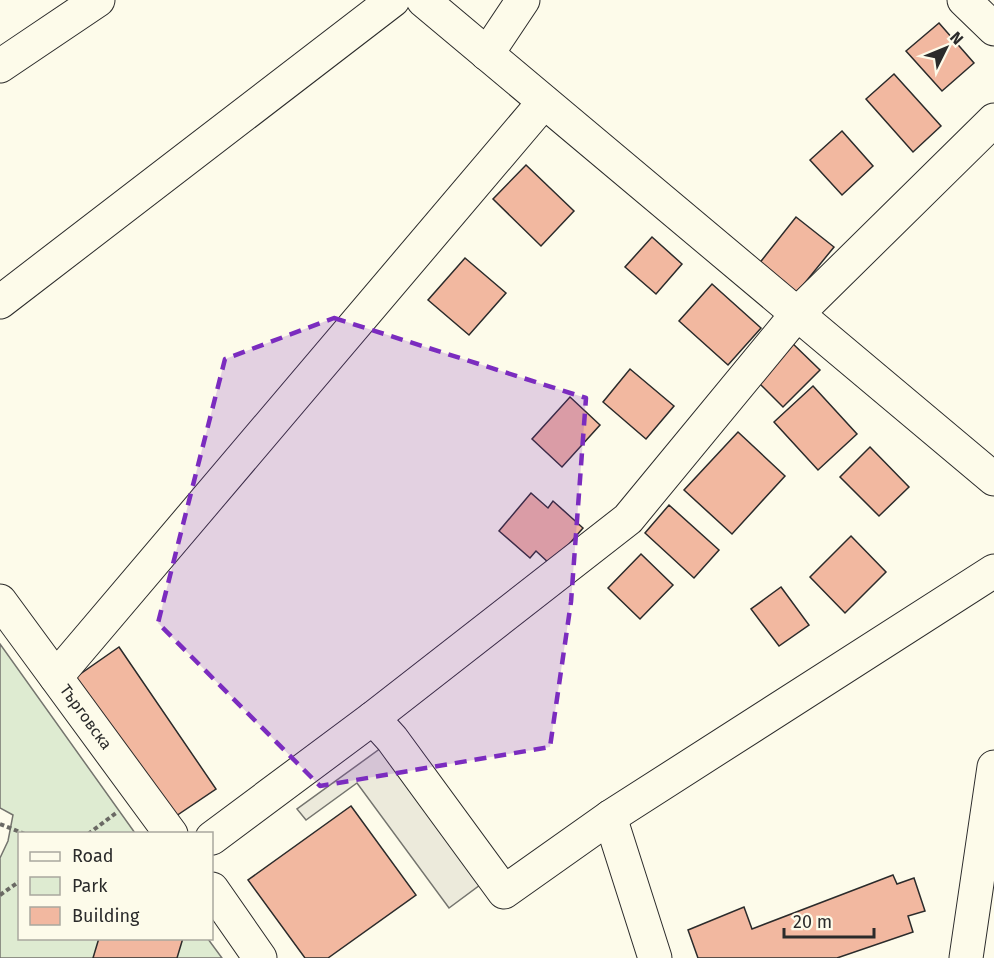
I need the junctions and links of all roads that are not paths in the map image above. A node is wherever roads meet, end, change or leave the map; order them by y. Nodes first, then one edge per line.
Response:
1 (98, 0) edge
2 (393, 0) edge
3 (423, 0) edge
4 (523, 0) edge
5 (964, 0) edge
6 (994, 29) edge
7 (487, 54) junction
8 (0, 66) edge
9 (544, 102) junction
10 (994, 120) edge
11 (0, 302) edge
12 (797, 314) junction
13 (994, 479) edge
14 (994, 571) edge
15 (0, 601) edge
16 (56, 677) junction
17 (373, 718) junction
18 (994, 767) edge
19 (610, 817) junction
20 (170, 832) edge
21 (213, 837) edge
22 (213, 890) edge
23 (260, 958) edge
24 (655, 958) edge
25 (966, 958) edge

1 - 8 street
2 - 11 street
3 - 7 street
4 - 7 street
5 - 6 street
7 - 9 street
9 - 12 street
9 - 16 street
10 - 12 street
12 - 13 street
12 - 17 street
14 - 19 street
15 - 16 street, Търговска
16 - 20 street, Търговска
17 - 19 street
17 - 21 street
18 - 25 street
19 - 24 street
22 - 23 street

